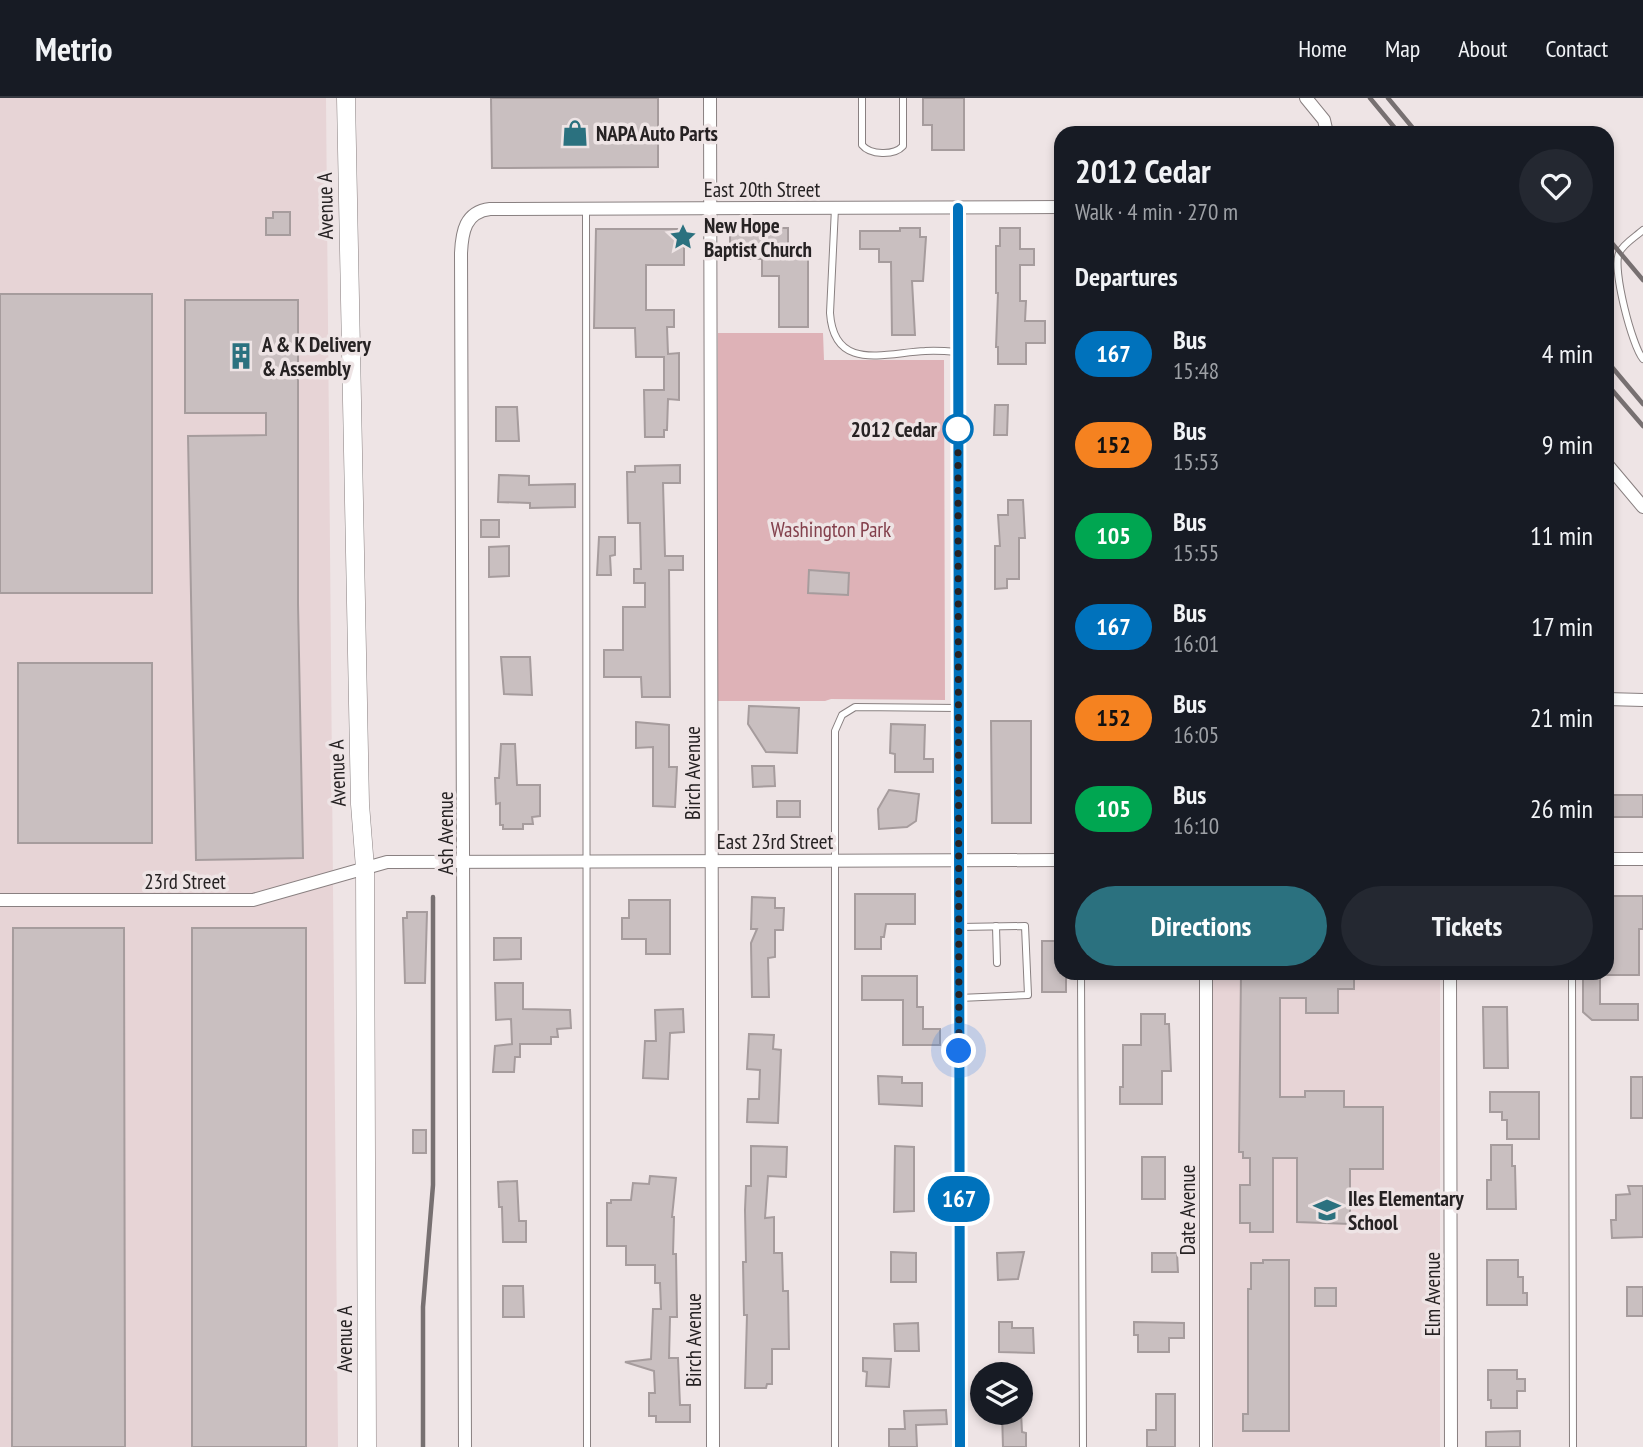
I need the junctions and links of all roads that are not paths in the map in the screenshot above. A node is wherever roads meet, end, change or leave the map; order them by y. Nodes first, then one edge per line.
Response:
1 (346, 98) edge
2 (710, 98) edge
3 (862, 98) edge
4 (903, 98) edge
5 (1306, 98) edge
6 (1325, 126) edge
7 (835, 208) junction
8 (958, 208) junction
9 (1054, 208) edge
10 (586, 209) junction
11 (710, 209) junction
12 (468, 220) joint
13 (1643, 230) edge
14 (958, 352) junction
15 (1643, 359) edge
16 (1614, 473) edge
17 (1643, 507) edge
18 (1614, 699) edge
19 (1643, 700) edge
20 (958, 708) junction
21 (1614, 859) edge
22 (1643, 859) edge
23 (711, 860) junction
24 (835, 860) junction
25 (958, 860) junction
26 (1054, 860) edge
27 (464, 861) junction
28 (588, 861) junction
29 (365, 868) junction
30 (0, 900) edge
31 (996, 926) junction
32 (958, 927) junction
33 (997, 963) dead end
34 (1081, 980) edge
35 (1206, 980) edge
36 (1450, 980) edge
37 (1572, 980) edge
38 (958, 998) junction
39 (367, 1447) edge
40 (466, 1447) edge
41 (587, 1447) edge
42 (713, 1447) edge
43 (835, 1447) edge
44 (960, 1447) edge
45 (1083, 1447) edge
46 (1206, 1447) edge
47 (1451, 1447) edge
48 (1573, 1447) edge

1 - 29 main road, Avenue A
2 - 11 street, Birch Avenue
3 - 4 lane
5 - 6 street
7 - 8 street, East 20th Street
7 - 11 street, East 20th Street
7 - 14 lane
8 - 9 street, East 20th Street
8 - 14 street
10 - 11 street, East 20th Street
10 - 12 street, East 20th Street
10 - 28 lane
11 - 23 street, Birch Avenue
12 - 27 street, Ash Avenue
13 - 15 lane
14 - 20 street
16 - 17 street
18 - 19 street
20 - 24 lane
20 - 25 street
21 - 22 street
23 - 24 street, East 23rd Street
23 - 28 street, East 23rd Street
23 - 42 street, Birch Avenue
24 - 25 street, East 23rd Street
24 - 43 lane
25 - 26 street, East 23rd Street
25 - 32 street
27 - 28 street, East 23rd Street
27 - 29 street, East 23rd Street
27 - 40 street, Ash Avenue
28 - 41 lane
29 - 30 street, 23rd Street
29 - 39 main road, Avenue A
31 - 32 lane
31 - 33 lane
31 - 38 lane
32 - 38 street
34 - 45 lane
35 - 46 street, Date Avenue
36 - 47 street, Elm Avenue
37 - 48 lane
38 - 44 street

